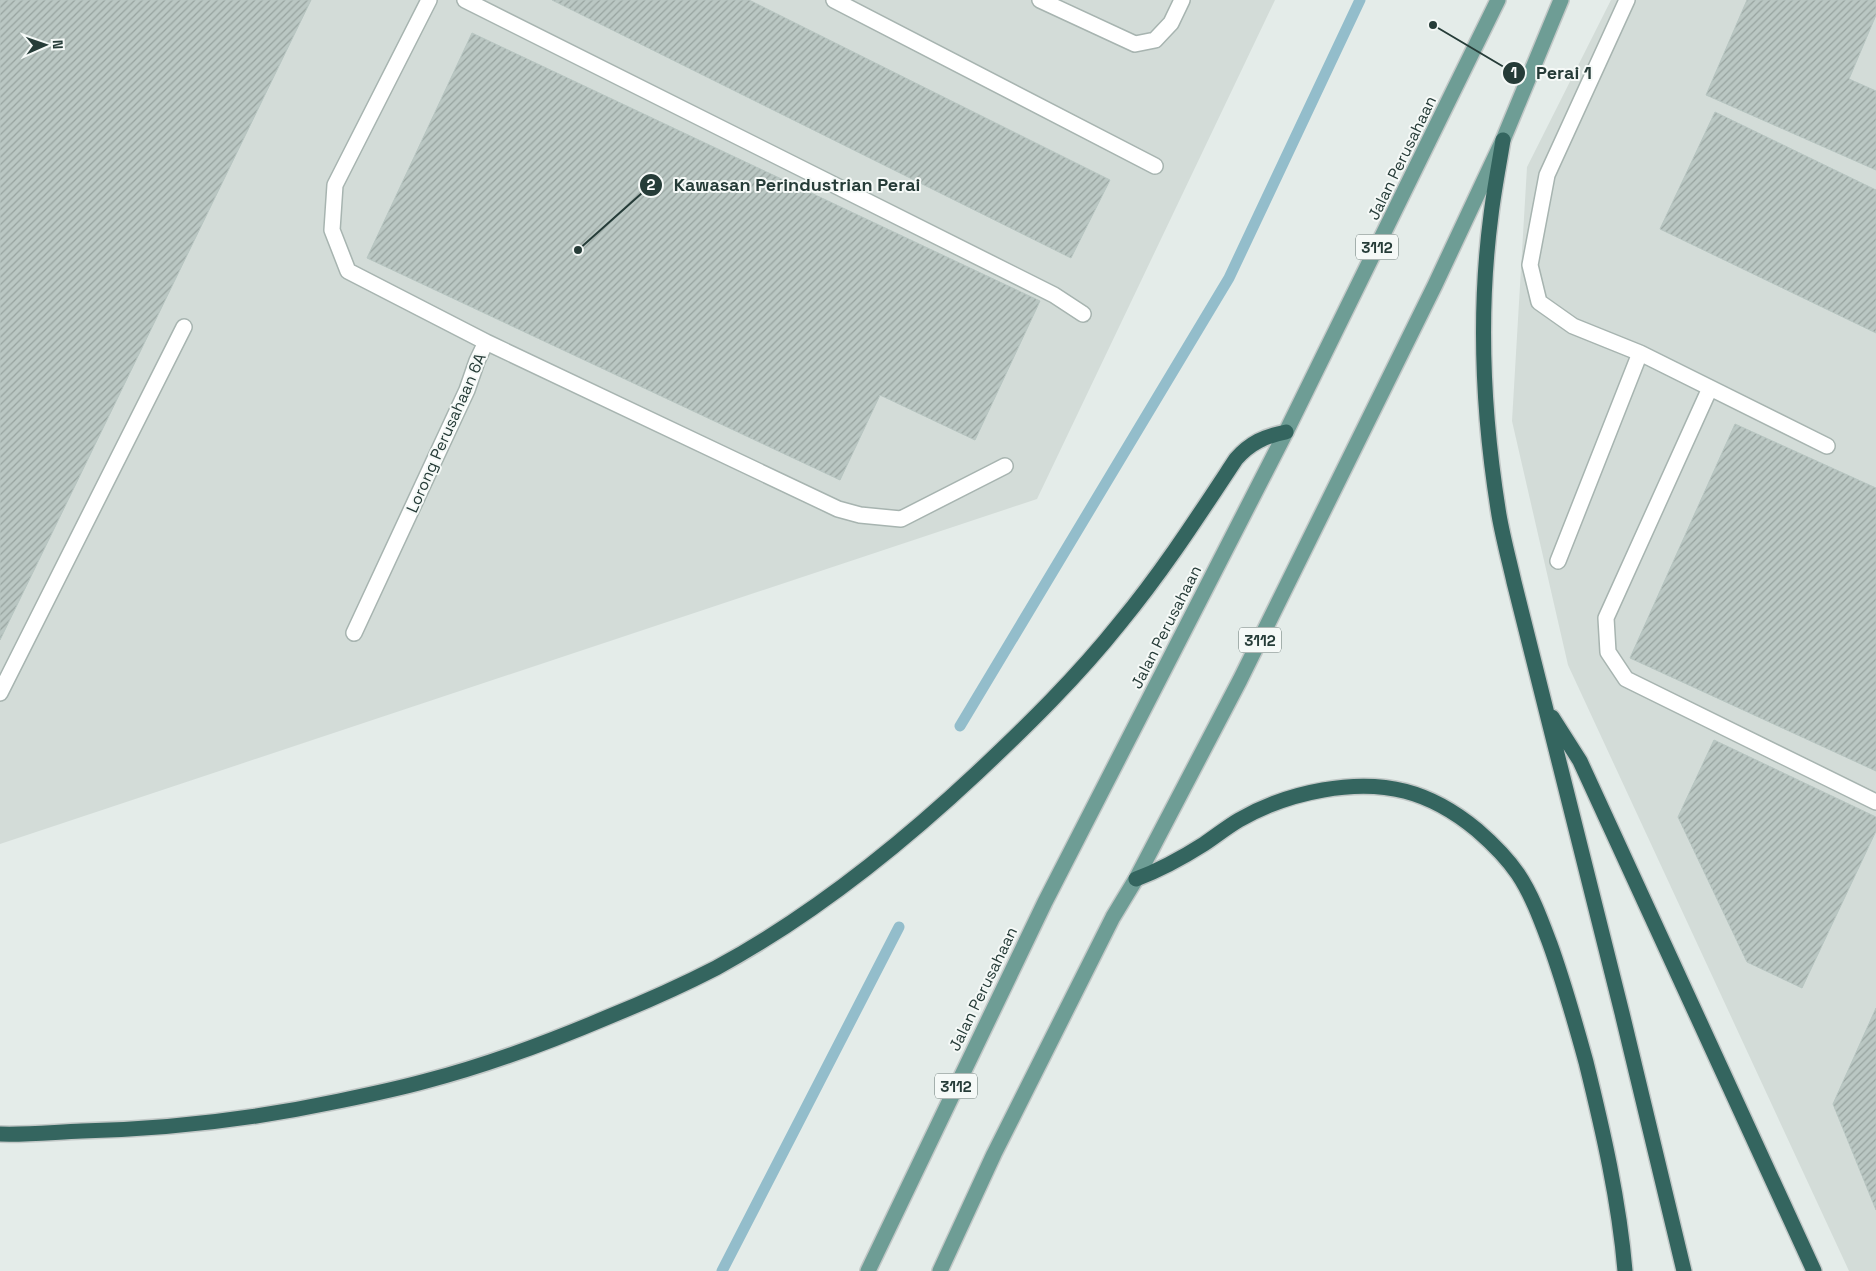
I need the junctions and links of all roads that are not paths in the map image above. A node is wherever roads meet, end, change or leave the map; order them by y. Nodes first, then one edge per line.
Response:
1 (428, 0) edge
2 (465, 0) edge
3 (834, 0) edge
4 (1040, 0) edge
5 (1182, 0) edge
6 (1498, 0) edge
7 (1561, 0) edge
8 (1627, 0) edge
9 (1503, 140) junction
10 (1155, 166) dead end
11 (1083, 314) dead end
12 (184, 327) dead end
13 (486, 342) junction
14 (1640, 353) junction
15 (1710, 388) junction
16 (1286, 432) junction
17 (1827, 446) dead end
18 (1005, 466) dead end
19 (1558, 561) dead end
20 (354, 634) dead end
21 (0, 693) edge
22 (1546, 707) junction
23 (1876, 802) edge
24 (1136, 879) junction
25 (0, 1134) edge
26 (868, 1271) edge
27 (940, 1271) edge
28 (1626, 1271) edge
29 (1684, 1271) edge
30 (1814, 1271) edge

1 - 13 street, Lorong Perusahaan 6A
2 - 11 street
3 - 10 street
4 - 5 street
6 - 16 main road, Jalan Perusahaan / 3112
7 - 9 main road, 3112
8 - 14 street
9 - 22 highway
9 - 24 main road, 3112
12 - 21 street
13 - 18 street
13 - 20 street, Lorong Perusahaan 6A
14 - 15 street
14 - 19 street
15 - 17 street
15 - 23 street
16 - 25 highway
16 - 26 main road, Jalan Perusahaan / 3112
22 - 29 highway
22 - 30 highway
24 - 27 main road, 3112
24 - 28 highway

